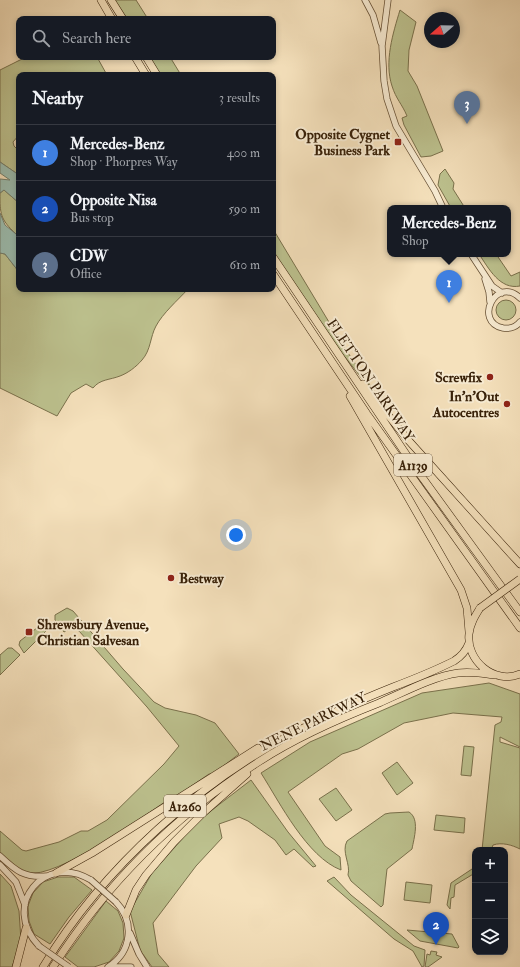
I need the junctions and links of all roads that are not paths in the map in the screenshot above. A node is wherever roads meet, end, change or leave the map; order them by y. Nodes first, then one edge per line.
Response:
1 (101, 0) edge
2 (111, 0) edge
3 (365, 0) edge
4 (388, 0) edge
5 (110, 16) edge
6 (121, 16) edge
7 (382, 46) junction
8 (137, 60) edge
9 (148, 60) edge
10 (144, 72) edge
11 (155, 72) edge
12 (441, 205) edge
13 (473, 257) edge
14 (276, 263) edge
15 (482, 272) junction
16 (276, 278) edge
17 (502, 293) junction
18 (517, 294) edge
19 (520, 298) edge
20 (490, 302) junction
21 (520, 322) edge
22 (330, 344) junction
23 (323, 349) junction
24 (520, 564) edge
25 (520, 580) edge
26 (520, 612) edge
27 (520, 628) edge
28 (469, 632) junction
29 (469, 643) junction
30 (520, 674) edge
31 (497, 675) junction
32 (510, 677) junction
33 (520, 680) edge
34 (285, 737) junction
35 (260, 761) junction
36 (0, 856) edge
37 (0, 865) edge
38 (56, 873) junction
39 (48, 876) junction
40 (25, 905) junction
41 (126, 915) junction
42 (26, 928) junction
43 (129, 928) junction
44 (16, 967) edge
45 (43, 967) edge
46 (53, 967) edge
47 (70, 967) edge
48 (108, 967) edge
49 (112, 967) edge
50 (131, 967) edge
51 (147, 967) edge

1 - 5 highway
2 - 6 highway
3 - 7 street
4 - 7 street
7 - 12 street
8 - 10 highway
9 - 11 highway
13 - 15 street
14 - 22 highway, FLETTON PARKWAY / A1139
15 - 17 street
15 - 20 street
16 - 23 highway, FLETTON PARKWAY / A1139
17 - 18 street
17 - 20 street
18 - 19 street
20 - 21 street
22 - 24 highway
22 - 26 highway, FLETTON PARKWAY / A1139
23 - 27 highway, FLETTON PARKWAY / A1139
23 - 28 highway
25 - 28 highway, bridge
28 - 29 highway
29 - 31 highway
29 - 34 highway, NENE PARKWAY / A1260
30 - 32 highway
31 - 32 highway, NENE PARKWAY
31 - 35 highway, NENE PARKWAY / A1260
32 - 33 highway, NENE PARKWAY
34 - 38 highway
34 - 45 highway, NENE PARKWAY / A1260
35 - 41 highway
35 - 46 highway, NENE PARKWAY / A1260
36 - 39 street
37 - 40 street
38 - 39 street
38 - 41 street, bridge
39 - 40 street
40 - 42 street
41 - 43 street
42 - 44 highway
42 - 47 street, bridge
43 - 48 street
43 - 51 street
49 - 50 street

